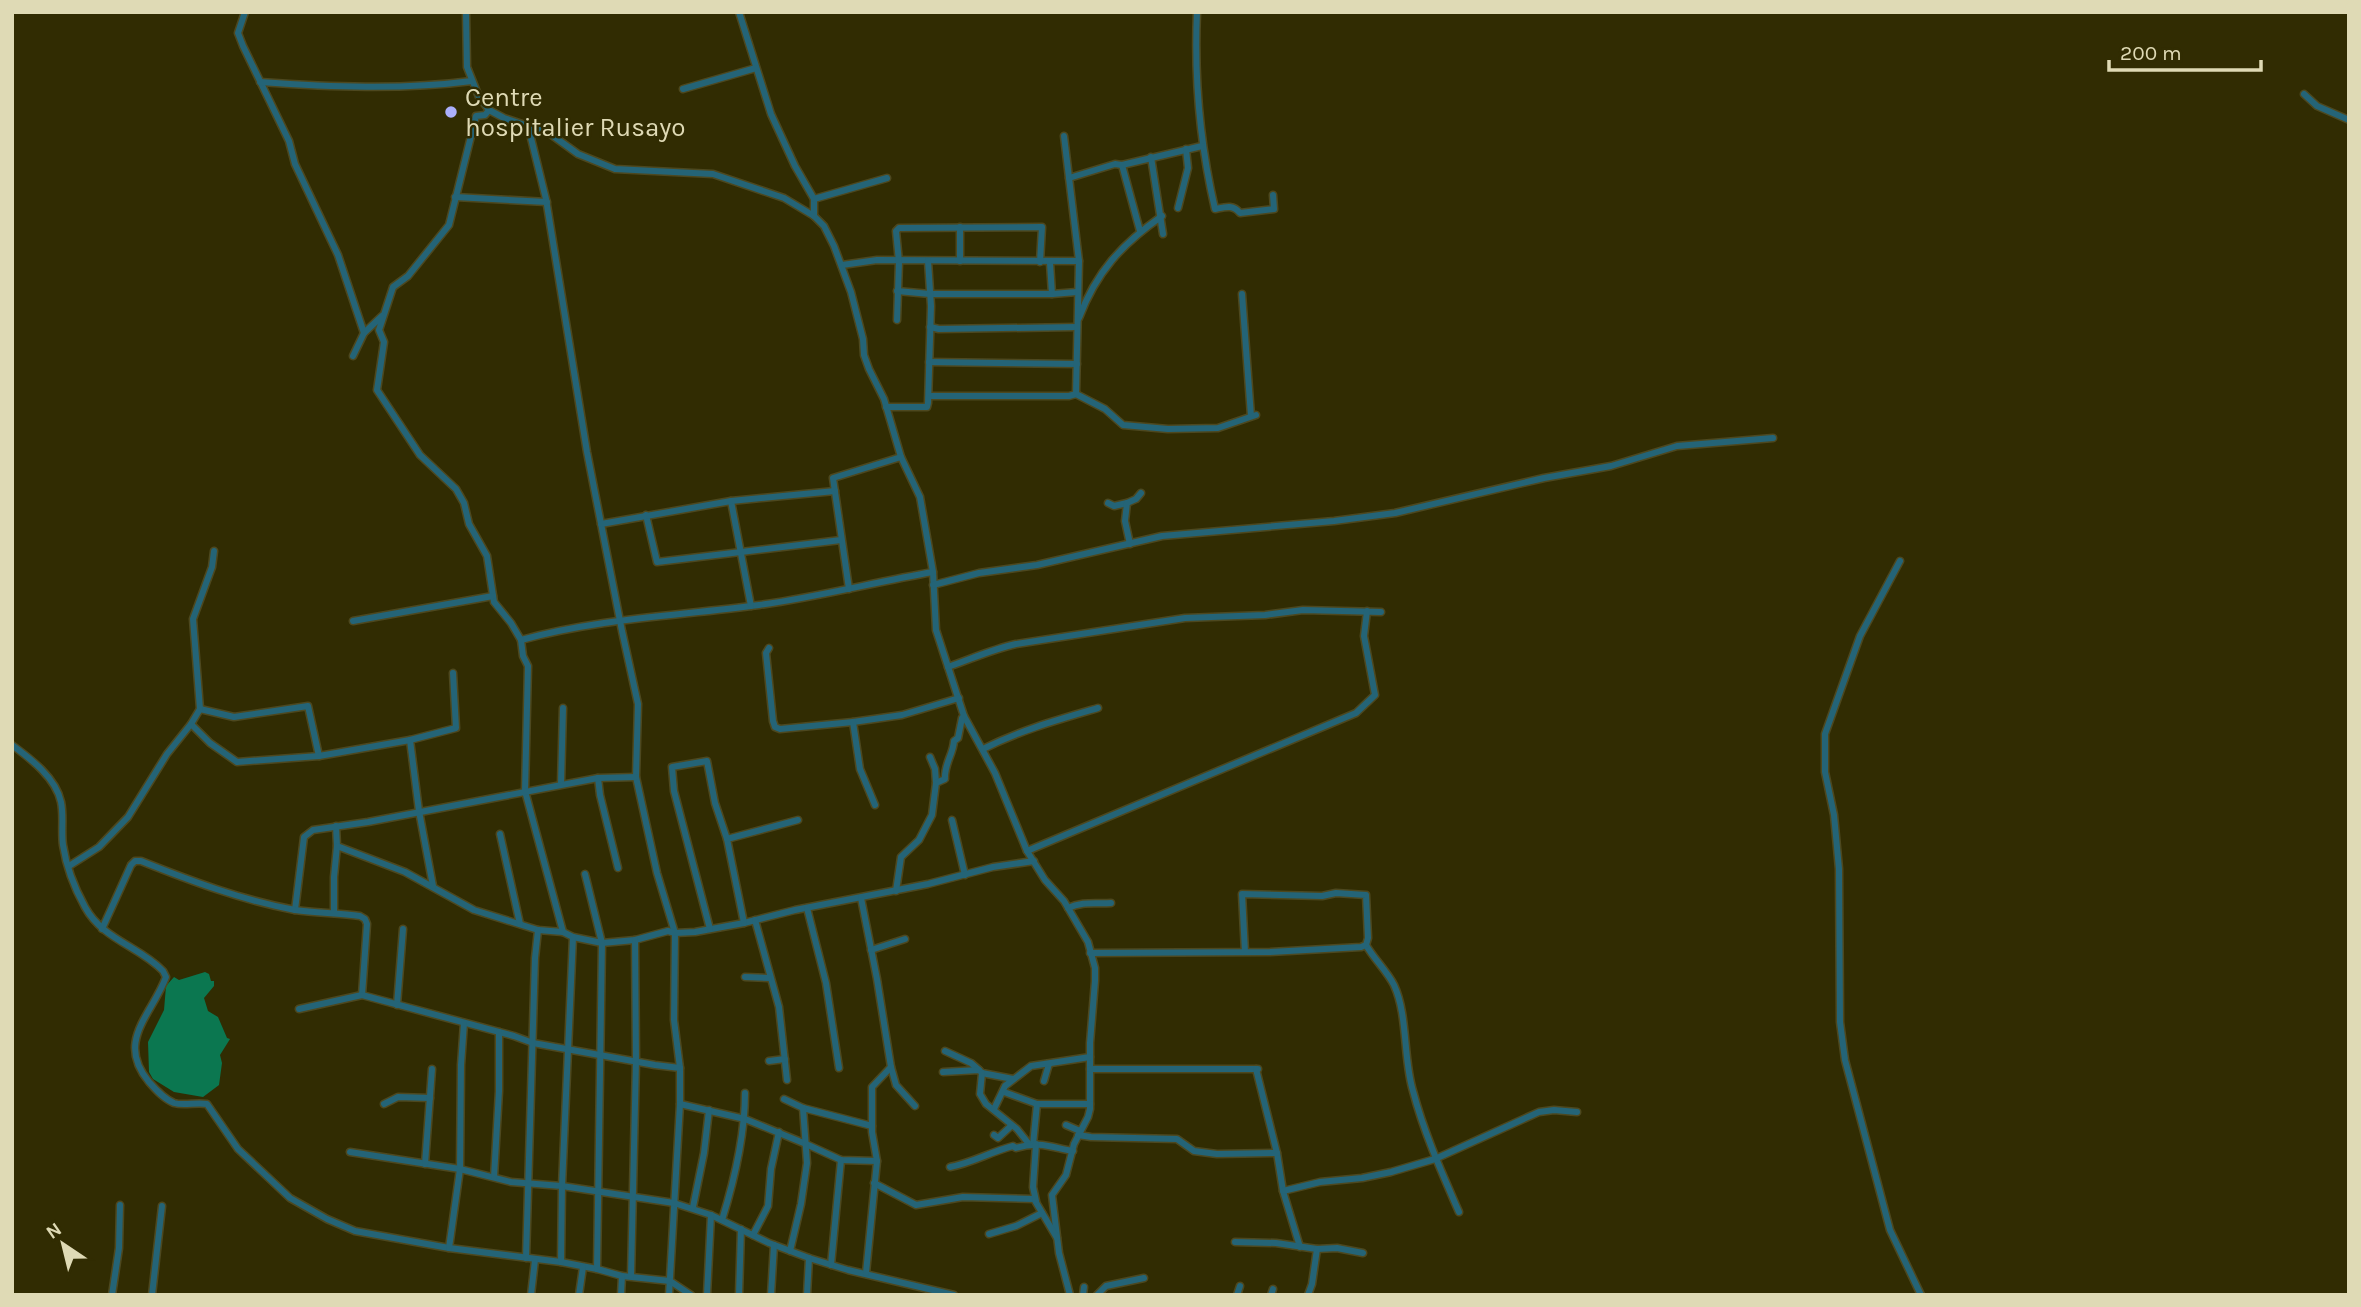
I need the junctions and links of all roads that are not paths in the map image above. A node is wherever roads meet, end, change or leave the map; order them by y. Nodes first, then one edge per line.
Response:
1 (245, 12) edge
2 (466, 12) edge
3 (740, 12) edge
4 (1197, 12) edge
5 (756, 68) junction
6 (472, 81) junction
7 (260, 82) junction
8 (683, 89) dead end
9 (2304, 94) dead end
10 (489, 110) junction
11 (2349, 120) edge
12 (528, 126) junction
13 (1064, 136) dead end
14 (1202, 146) junction
15 (1186, 149) junction
16 (1151, 157) junction
17 (1122, 165) junction
18 (887, 178) dead end
19 (1069, 178) junction
20 (1273, 195) dead end
21 (455, 197) junction
22 (814, 198) junction
23 (547, 202) junction
24 (1178, 208) dead end
25 (814, 216) junction
26 (1162, 216) junction
27 (960, 227) junction
28 (1140, 231) junction
29 (1163, 234) dead end
30 (928, 261) junction
31 (960, 261) junction
32 (1079, 261) junction
33 (899, 262) junction
34 (1040, 262) junction
35 (1051, 262) junction
36 (842, 265) junction
37 (897, 291) junction
38 (1077, 292) junction
39 (930, 294) junction
40 (1052, 294) junction
41 (1242, 294) dead end
42 (384, 314) junction
43 (897, 320) dead end
44 (1078, 325) junction
45 (930, 327) junction
46 (364, 333) junction
47 (353, 356) dead end
48 (929, 362) junction
49 (1077, 364) junction
50 (1076, 394) junction
51 (930, 396) junction
52 (886, 407) junction
53 (1773, 438) dead end
54 (901, 457) junction
55 (835, 491) junction
56 (1141, 493) dead end
57 (731, 501) junction
58 (1108, 503) dead end
59 (1127, 503) junction
60 (646, 514) junction
61 (601, 524) junction
62 (841, 540) junction
63 (1130, 544) junction
64 (214, 551) dead end
65 (741, 552) junction
66 (1900, 561) dead end
67 (933, 572) junction
68 (933, 584) junction
69 (849, 589) junction
70 (493, 596) junction
71 (751, 606) junction
72 (1367, 611) junction
73 (1381, 612) dead end
74 (620, 619) junction
75 (353, 621) dead end
76 (521, 640) junction
77 (769, 648) dead end
78 (948, 667) junction
79 (453, 673) dead end
80 (959, 698) junction
81 (562, 708) dead end
82 (1098, 708) dead end
83 (200, 709) junction
84 (964, 716) junction
85 (853, 722) junction
86 (191, 724) junction
87 (410, 740) junction
88 (12, 745) edge
89 (983, 749) junction
90 (319, 756) junction
91 (930, 757) dead end
92 (636, 777) junction
93 (598, 778) junction
94 (936, 783) junction
95 (561, 784) junction
96 (524, 791) junction
97 (876, 805) dead end
98 (418, 811) junction
99 (798, 820) dead end
100 (953, 820) dead end
101 (336, 826) junction
102 (500, 834) dead end
103 (727, 839) junction
104 (337, 846) junction
105 (1027, 851) junction
106 (1034, 861) junction
107 (69, 866) junction
108 (618, 868) dead end
109 (585, 874) dead end
110 (965, 875) junction
111 (433, 886) junction
112 (897, 891) junction
113 (861, 898) junction
114 (1111, 903) dead end
115 (807, 908) junction
116 (1068, 908) junction
117 (295, 910) junction
118 (334, 912) junction
119 (755, 920) junction
120 (744, 923) junction
121 (520, 924) junction
122 (102, 929) junction
123 (403, 929) dead end
124 (710, 929) junction
125 (538, 930) junction
126 (563, 932) junction
127 (675, 933) junction
128 (573, 937) junction
129 (905, 939) dead end
130 (635, 940) junction
131 (602, 943) junction
132 (1366, 945) junction
133 (871, 950) junction
134 (1245, 952) junction
135 (1090, 953) junction
136 (745, 977) dead end
137 (769, 978) junction
138 (362, 995) junction
139 (397, 1004) junction
140 (299, 1009) dead end
141 (464, 1023) junction
142 (499, 1032) junction
143 (533, 1043) junction
144 (568, 1051) junction
145 (945, 1051) dead end
146 (601, 1055) junction
147 (1090, 1057) junction
148 (785, 1059) junction
149 (636, 1061) junction
150 (769, 1061) dead end
151 (1049, 1064) junction
152 (891, 1067) junction
153 (680, 1068) junction
154 (839, 1068) dead end
155 (432, 1069) dead end
156 (1090, 1069) junction
157 (980, 1071) junction
158 (943, 1072) dead end
159 (1013, 1079) junction
160 (787, 1080) dead end
161 (1044, 1082) dead end
162 (1004, 1092) junction
163 (745, 1093) dead end
164 (430, 1098) junction
165 (784, 1099) dead end
166 (384, 1104) dead end
167 (680, 1104) junction
168 (1037, 1104) junction
169 (1090, 1104) junction
170 (915, 1106) dead end
171 (803, 1108) junction
172 (709, 1110) junction
173 (995, 1110) junction
174 (1577, 1112) dead end
175 (745, 1119) junction
176 (1066, 1125) dead end
177 (872, 1126) junction
178 (1011, 1126) junction
179 (779, 1132) junction
180 (1079, 1133) junction
181 (994, 1135) dead end
182 (806, 1143) junction
183 (1033, 1144) junction
184 (1073, 1151) junction
185 (350, 1152) dead end
186 (1277, 1153) junction
187 (1435, 1159) junction
188 (841, 1160) junction
189 (877, 1161) junction
190 (425, 1164) junction
191 (950, 1167) dead end
192 (460, 1169) junction
193 (494, 1177) junction
194 (527, 1183) junction
195 (874, 1183) junction
196 (562, 1186) junction
197 (1283, 1191) junction
198 (600, 1192) junction
199 (1052, 1195) junction
200 (633, 1197) junction
201 (1037, 1202) junction
202 (674, 1203) junction
203 (120, 1205) dead end
204 (162, 1206) dead end
205 (693, 1207) junction
206 (1459, 1212) dead end
207 (1042, 1213) junction
208 (711, 1215) junction
209 (722, 1220) junction
210 (741, 1229) junction
211 (989, 1234) dead end
212 (753, 1235) junction
213 (1057, 1239) junction
214 (1235, 1242) dead end
215 (774, 1245) junction
216 (1300, 1247) junction
217 (449, 1248) junction
218 (1317, 1248) junction
219 (790, 1251) junction
220 (1363, 1253) dead end
221 (526, 1258) junction
222 (809, 1258) junction
223 (535, 1260) junction
224 (561, 1262) junction
225 (831, 1265) junction
226 (583, 1267) junction
227 (597, 1269) junction
228 (866, 1273) junction
229 (622, 1276) junction
230 (631, 1276) junction
231 (1144, 1278) dead end
232 (670, 1281) junction
233 (1240, 1286) dead end
234 (112, 1295) edge
235 (152, 1295) edge
236 (531, 1295) edge
237 (579, 1295) edge
238 (621, 1295) edge
239 (669, 1295) edge
240 (691, 1295) edge
241 (707, 1295) edge
242 (739, 1295) edge
243 (771, 1295) edge
244 (807, 1295) edge
245 (954, 1295) edge
246 (1070, 1295) edge
247 (1097, 1295) edge
248 (1237, 1295) edge
249 (1308, 1295) edge
250 (1921, 1295) edge

1 - 7 street
2 - 6 street
3 - 5 street
4 - 14 street
5 - 8 street
5 - 22 street
6 - 7 street
6 - 10 street
7 - 46 street
9 - 11 street
10 - 12 street
10 - 21 street
12 - 23 street
12 - 25 street
13 - 19 street
14 - 15 street
14 - 20 street
15 - 16 street
15 - 24 street
16 - 17 street
16 - 26 street
17 - 19 street
17 - 28 street
18 - 22 street
19 - 32 street
21 - 23 street
21 - 42 street
22 - 25 street
23 - 61 street
25 - 36 street
26 - 28 street
26 - 29 street
27 - 31 street
27 - 33 street
27 - 34 street
28 - 44 street
30 - 31 street
30 - 33 street
30 - 39 street
31 - 34 street
32 - 35 street
32 - 38 street
33 - 36 street
33 - 37 street
34 - 35 street
35 - 40 street
36 - 52 street
37 - 39 street
37 - 43 street
38 - 40 street
38 - 44 street
39 - 40 street
39 - 45 street
41 - 50 street
42 - 46 street
42 - 70 street
44 - 45 street
44 - 49 street
45 - 48 street
46 - 47 street
48 - 49 street
48 - 51 street
49 - 50 street
50 - 51 street
51 - 52 street
52 - 54 street
53 - 63 street
54 - 55 street
54 - 67 street
55 - 57 street
55 - 62 street
56 - 59 street
57 - 60 street
57 - 65 street
58 - 59 street
59 - 63 street
60 - 61 street
60 - 65 street
61 - 74 street
62 - 65 street
62 - 69 street
63 - 68 street
64 - 83 street
65 - 71 street
66 - 250 street
67 - 68 street
67 - 69 street
68 - 78 street
69 - 71 street
70 - 75 street
70 - 76 street
71 - 74 street
72 - 73 street
72 - 78 street
72 - 105 street
74 - 76 street
74 - 92 street
76 - 96 street
77 - 85 street
78 - 80 street
79 - 87 street
80 - 84 street
80 - 85 street
81 - 95 street
82 - 89 street
83 - 86 street
83 - 90 street
84 - 89 street
84 - 94 street
85 - 97 street
86 - 90 street
86 - 107 street
87 - 90 street
87 - 98 street
88 - 107 street
89 - 105 street
91 - 94 street
92 - 93 street
92 - 127 street
93 - 95 street
93 - 108 street
94 - 112 street
95 - 96 street
96 - 98 street
96 - 126 street
98 - 101 street
98 - 111 street
99 - 103 street
100 - 110 street
101 - 104 street
101 - 117 street
102 - 121 street
103 - 120 street
103 - 124 street
104 - 111 street
104 - 118 street
105 - 106 street
106 - 110 street
106 - 116 street
107 - 122 street
109 - 131 street
110 - 112 street
111 - 121 street
112 - 113 street
113 - 115 street
113 - 133 street
114 - 116 street
115 - 119 street
115 - 154 street
116 - 135 street
117 - 118 street
117 - 122 street
118 - 138 street
119 - 120 street
119 - 137 street
120 - 124 street
121 - 125 street
122 - 217 street
123 - 139 street
124 - 127 street
125 - 126 street
125 - 143 street
126 - 128 street
127 - 130 street
127 - 153 street
128 - 131 street
128 - 144 street
129 - 133 street
130 - 131 street
130 - 149 street
131 - 146 street
132 - 134 street
132 - 134 street
132 - 187 street
133 - 152 street
134 - 135 street
135 - 147 street
136 - 137 street
137 - 148 street
138 - 139 street
138 - 140 street
139 - 141 street
141 - 142 street
141 - 192 street
142 - 143 street
142 - 193 street
143 - 144 street
143 - 194 street
144 - 146 street
144 - 196 street
145 - 157 street
146 - 149 street
146 - 198 street
147 - 151 street
147 - 156 street
148 - 150 street
148 - 160 street
149 - 153 street
149 - 200 street
151 - 159 street
151 - 161 street
152 - 170 street
152 - 177 street
153 - 167 street
155 - 164 street
156 - 169 street
156 - 186 street
157 - 158 street
157 - 159 street
157 - 173 street
159 - 162 street
162 - 168 street
162 - 173 street
163 - 175 street
164 - 166 street
164 - 190 street
165 - 171 street
167 - 172 street
167 - 202 street
168 - 169 street
168 - 183 street
169 - 180 street
171 - 177 street
171 - 182 street
172 - 175 street
172 - 205 street
173 - 178 street
174 - 187 street
175 - 179 street
175 - 209 street
176 - 180 street
177 - 189 street
178 - 181 street
178 - 183 street
179 - 182 street
179 - 212 street
180 - 184 street
180 - 186 street
182 - 188 street
182 - 219 street
183 - 184 street
183 - 191 street
183 - 201 street
184 - 199 street
185 - 190 street
186 - 197 street
187 - 197 street
187 - 206 street
188 - 189 street
188 - 225 street
189 - 195 street
190 - 192 street
192 - 193 street
192 - 217 street
193 - 194 street
194 - 196 street
194 - 221 street
195 - 201 street
195 - 228 street
196 - 198 street
196 - 224 street
197 - 216 street
198 - 200 street
198 - 227 street
199 - 201 street
199 - 213 street
200 - 202 street
200 - 230 street
201 - 207 street
202 - 205 street
202 - 232 street
203 - 234 street
204 - 235 street
205 - 208 street
207 - 211 street
207 - 213 street
208 - 209 street
208 - 241 street
209 - 210 street
210 - 212 street
210 - 242 street
212 - 215 street
213 - 246 street
214 - 216 street
215 - 219 street
215 - 243 street
216 - 218 street
217 - 221 street
218 - 220 street
218 - 249 street
219 - 222 street
221 - 223 street
222 - 225 street
222 - 244 street
223 - 224 street
223 - 236 street
224 - 226 street
225 - 228 street
226 - 227 street
226 - 237 street
227 - 229 street
228 - 245 street
229 - 230 street
229 - 238 street
230 - 232 street
231 - 247 street
232 - 239 street
232 - 240 street
233 - 248 street

